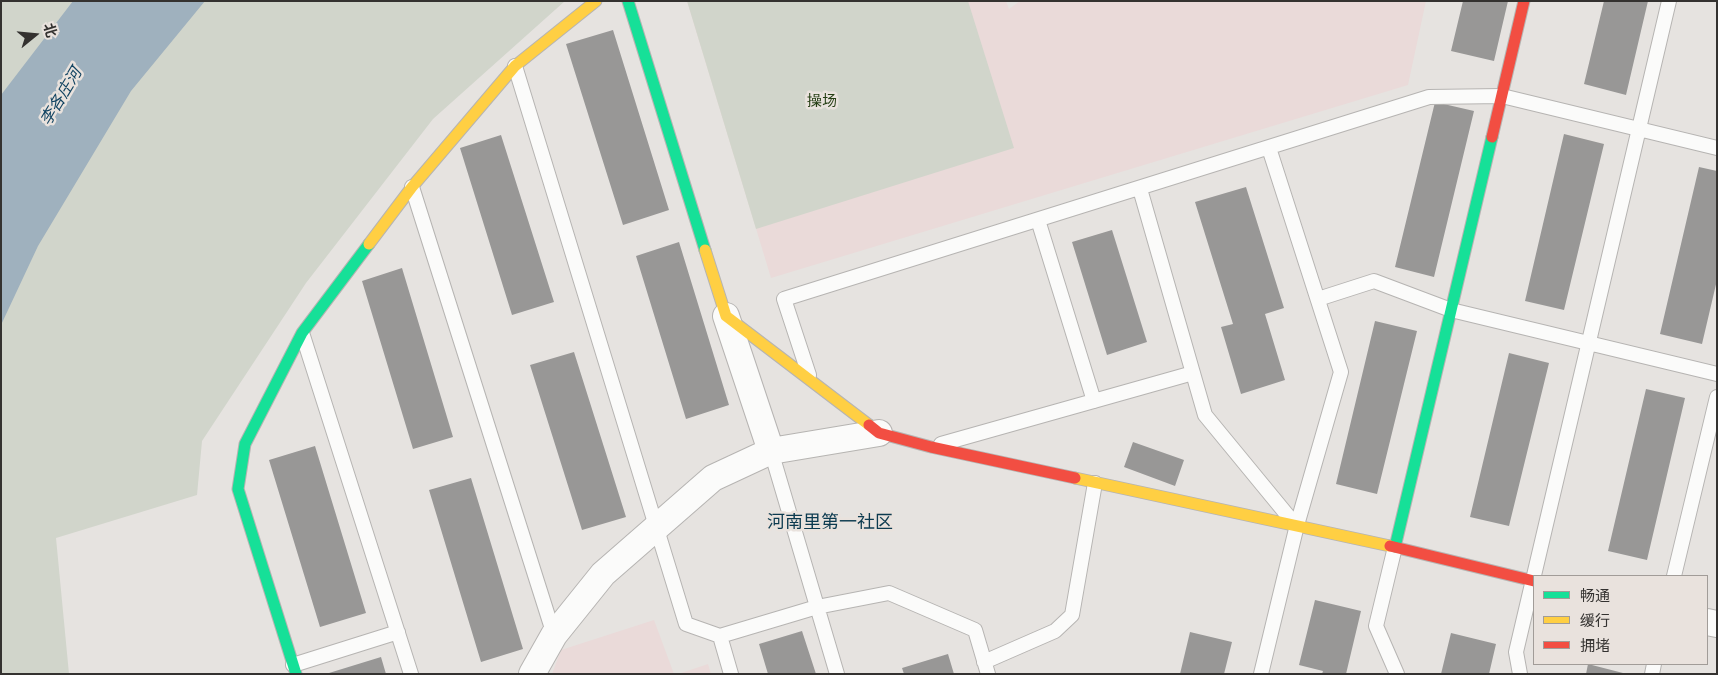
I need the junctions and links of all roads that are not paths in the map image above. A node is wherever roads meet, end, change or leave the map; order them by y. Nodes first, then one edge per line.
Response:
1 (596, 1) edge
2 (628, 1) edge
3 (1524, 1) edge
4 (1669, 1) edge
5 (515, 66) junction
6 (1502, 96) junction
7 (1639, 129) junction
8 (1269, 148) junction
9 (1717, 148) edge
10 (412, 187) junction
11 (1140, 188) junction
12 (1038, 220) junction
13 (1318, 299) junction
14 (1451, 310) junction
15 (726, 316) junction
16 (302, 333) junction
17 (1588, 343) junction
18 (1193, 373) junction
19 (1717, 374) edge
20 (810, 380) junction
21 (1717, 397) edge
22 (1094, 401) junction
23 (879, 433) junction
24 (931, 447) junction
25 (771, 451) junction
26 (1095, 483) junction
27 (1297, 525) junction
28 (656, 527) junction
29 (1395, 547) junction
30 (1534, 575) edge
31 (1674, 575) edge
32 (1533, 580) edge
33 (817, 607) junction
34 (398, 632) junction
35 (554, 635) junction
36 (720, 636) junction
37 (986, 668) edge
38 (295, 669) edge
39 (411, 674) edge
40 (532, 674) edge
41 (731, 674) edge
42 (837, 674) edge
43 (1261, 674) edge
44 (1397, 674) edge
45 (1520, 674) edge

1 - 5 street
2 - 15 street
3 - 6 street
4 - 7 lane
5 - 10 street
5 - 28 lane
6 - 7 lane
6 - 8 lane
6 - 14 street
7 - 9 lane
7 - 17 lane
8 - 11 lane
8 - 13 lane
10 - 16 street
10 - 35 lane
11 - 12 lane
11 - 18 lane
12 - 20 lane
12 - 22 lane
13 - 14 lane
13 - 27 lane
14 - 17 lane
14 - 29 street
15 - 20 street
15 - 25 street
16 - 34 lane
16 - 38 street
17 - 19 lane
17 - 30 lane
18 - 22 lane
18 - 27 lane
20 - 23 street
21 - 31 lane
22 - 24 lane
23 - 24 street
23 - 25 street
24 - 26 street
25 - 28 street
25 - 33 lane
26 - 27 street
26 - 37 lane
27 - 29 street
27 - 43 lane
28 - 35 street
28 - 36 lane
29 - 32 street
29 - 44 lane
32 - 45 lane
33 - 36 lane
33 - 37 lane
33 - 42 lane
34 - 38 lane
34 - 39 lane
35 - 40 street
36 - 41 lane

